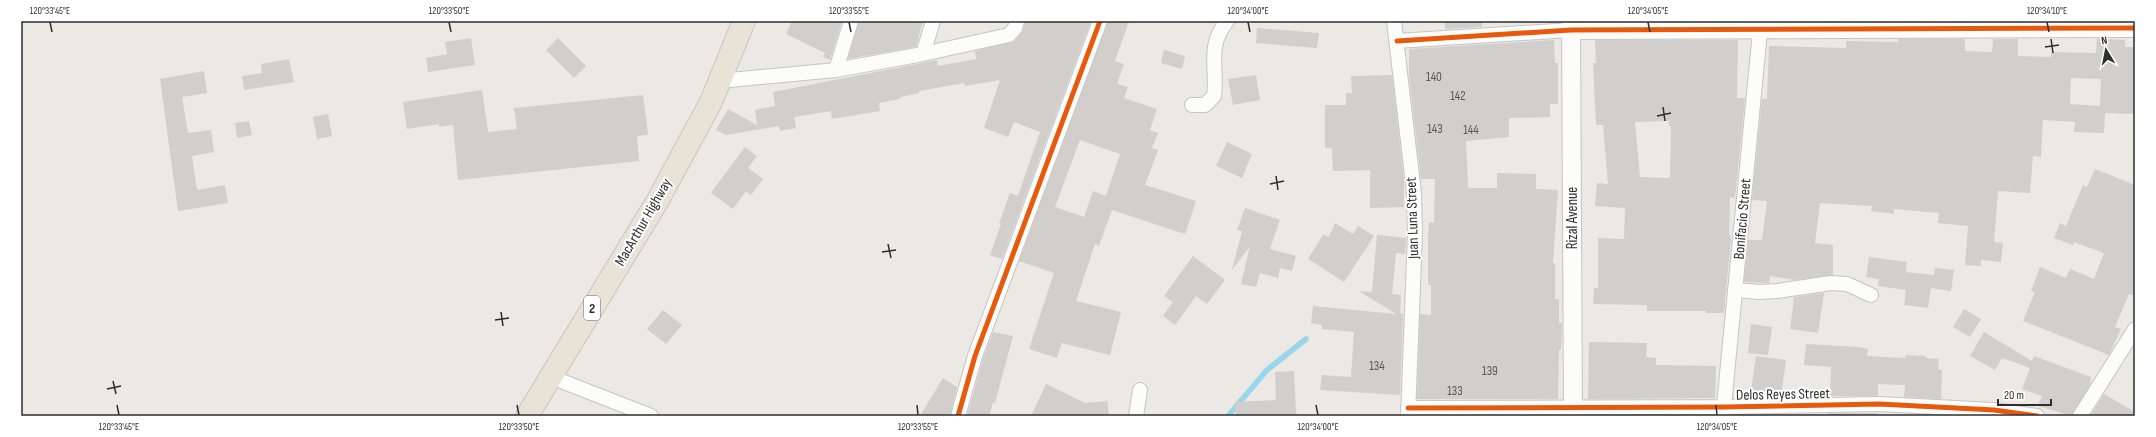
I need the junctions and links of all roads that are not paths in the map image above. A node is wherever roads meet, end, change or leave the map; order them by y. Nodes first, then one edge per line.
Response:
1 (744, 21) edge
2 (851, 21) edge
3 (933, 21) edge
4 (1017, 21) edge
5 (1100, 21) edge
6 (1227, 21) edge
7 (1394, 21) edge
8 (1761, 24) edge
9 (1571, 26) edge
10 (2135, 28) edge
11 (1397, 41) junction
12 (923, 54) junction
13 (836, 70) junction
14 (719, 81) junction
15 (1192, 105) dead end
16 (1735, 290) junction
17 (1872, 295) dead end
18 (2135, 329) edge
19 (551, 377) junction
20 (1140, 390) dead end
21 (1724, 411) edge
22 (1408, 412) edge
23 (1574, 412) edge
24 (528, 416) edge
25 (651, 416) edge
26 (958, 416) edge
27 (1136, 416) edge
28 (2037, 416) edge
29 (2080, 416) edge

1 - 14 highway, MacArthur Highway / 2
2 - 13 street
3 - 12 street
4 - 12 street
5 - 26 street
6 - 15 street
7 - 11 street, Juan Luna Street
8 - 9 street
8 - 10 street
8 - 16 street, Bonifacio Street
9 - 11 street
9 - 23 street, Rizal Avenue
11 - 22 street, Juan Luna Street
12 - 13 street
13 - 14 street
14 - 19 highway, MacArthur Highway / 2
16 - 17 street
16 - 21 street, Bonifacio Street
18 - 29 street
19 - 24 highway, MacArthur Highway / 2
19 - 25 street
20 - 27 street
21 - 23 street, Delos Reyes Street
21 - 28 street, Delos Reyes Street
22 - 23 street, Delos Reyes Street

